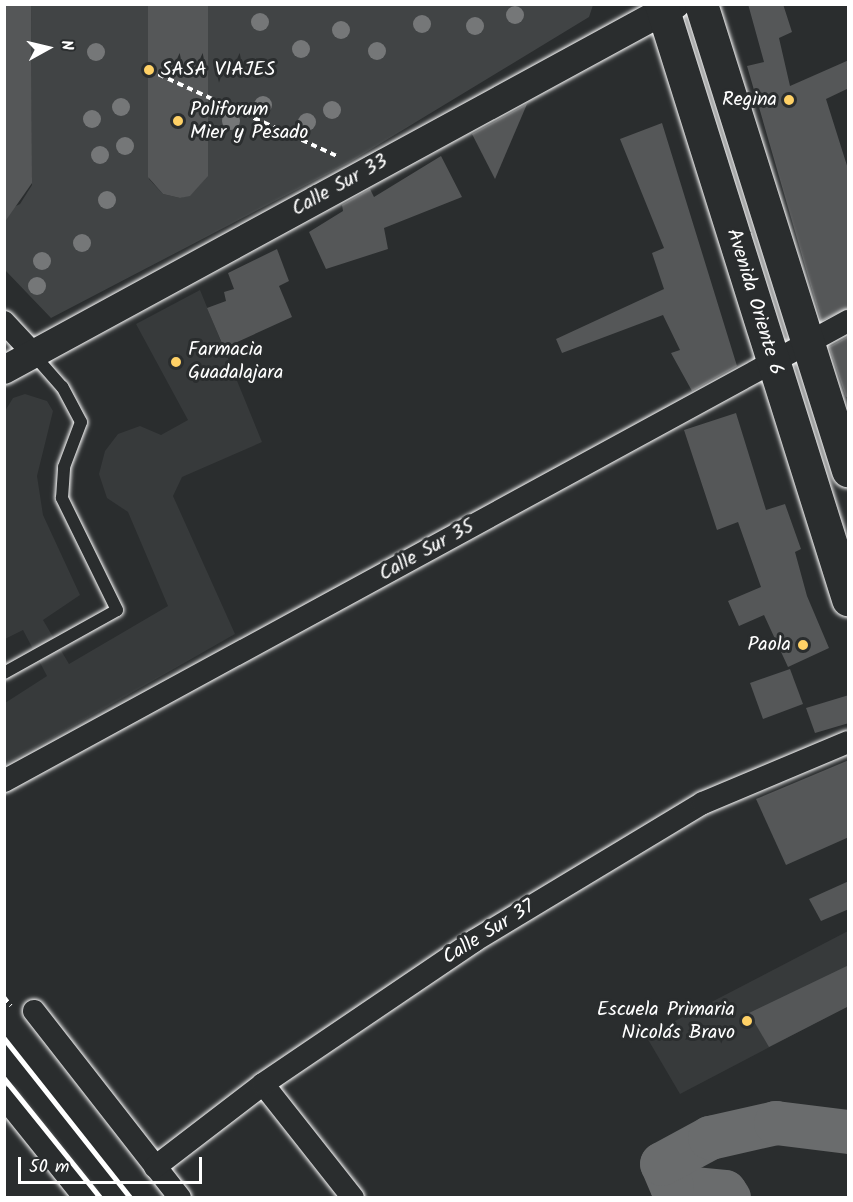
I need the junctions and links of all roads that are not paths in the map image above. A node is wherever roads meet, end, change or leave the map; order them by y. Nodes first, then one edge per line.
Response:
1 (701, 4) edge
2 (667, 6) edge
3 (849, 321) edge
4 (4, 322) edge
5 (807, 345) junction
6 (33, 353) junction
7 (773, 363) junction
8 (4, 370) edge
9 (849, 470) edge
10 (849, 599) edge
11 (4, 673) edge
12 (849, 742) edge
13 (4, 781) edge
14 (34, 1011) dead end
15 (263, 1084) junction
16 (4, 1097) edge
17 (155, 1167) junction
18 (85, 1197) edge
19 (180, 1197) edge
20 (353, 1197) edge

1 - 5 main road, Avenida Oriente 6
2 - 6 street, Calle Sur 33
2 - 7 main road, Avenida Oriente 6
3 - 5 street, Calle Sur 35
4 - 6 street
5 - 7 street, Calle Sur 35
5 - 9 main road, Avenida Oriente 6
6 - 8 street, Calle Sur 33
6 - 11 lane
7 - 10 main road, Avenida Oriente 6
7 - 13 street, Calle Sur 35
12 - 15 street, Calle Sur 37
14 - 17 street
15 - 17 street, Calle Sur 37
15 - 20 street
16 - 18 street
17 - 19 street

